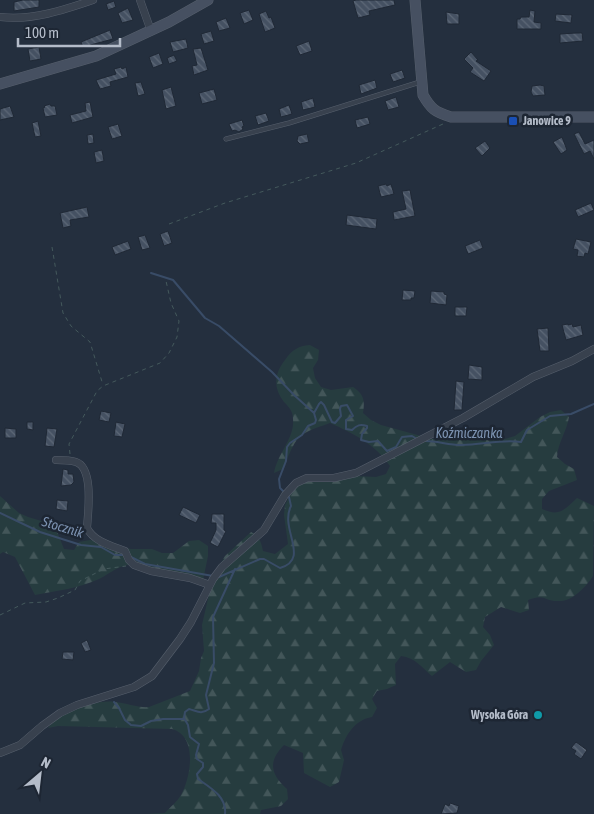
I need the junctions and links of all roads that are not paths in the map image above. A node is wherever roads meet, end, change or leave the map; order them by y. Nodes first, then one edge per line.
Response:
1 (93, 0) edge
2 (140, 0) edge
3 (208, 0) edge
4 (415, 0) edge
5 (0, 17) edge
6 (151, 31) junction
7 (422, 82) junction
8 (0, 84) edge
9 (594, 117) edge
10 (226, 139) dead end
11 (594, 349) edge
12 (56, 460) dead end
13 (210, 585) junction
14 (0, 753) edge

1 - 5 street
2 - 6 street
3 - 6 street
4 - 7 street
6 - 8 street
7 - 9 street
7 - 10 lane
11 - 13 street
12 - 13 street
13 - 14 street

